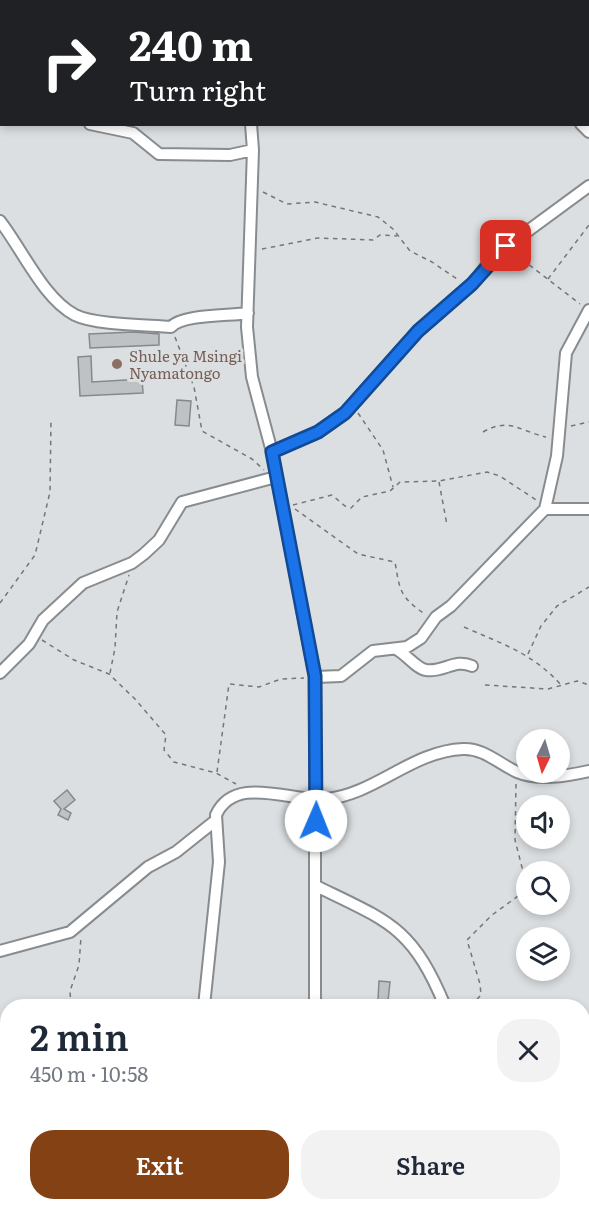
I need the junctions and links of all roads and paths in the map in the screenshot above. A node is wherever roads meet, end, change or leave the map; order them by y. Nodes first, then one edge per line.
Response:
1 (100, 126) edge
2 (251, 126) edge
3 (253, 150) junction
4 (252, 183) junction
5 (589, 186) edge
6 (0, 221) edge
7 (589, 225) edge
8 (398, 236) junction
9 (506, 246) junction
10 (249, 248) junction
11 (548, 279) junction
12 (475, 280) junction
13 (588, 311) edge
14 (248, 313) junction
15 (171, 327) junction
16 (353, 405) junction
17 (51, 419) dead end
18 (589, 422) edge
19 (483, 432) dead end
20 (559, 436) junction
21 (272, 452) junction
22 (275, 478) junction
23 (439, 481) junction
24 (393, 487) junction
25 (545, 509) junction
26 (589, 509) edge
27 (447, 525) dead end
28 (133, 563) junction
29 (589, 587) edge
30 (0, 603) edge
31 (434, 620) junction
32 (464, 627) dead end
33 (35, 636) junction
34 (396, 649) junction
35 (528, 654) junction
36 (472, 666) dead end
37 (0, 673) edge
38 (109, 674) junction
39 (315, 676) junction
40 (589, 684) edge
41 (485, 685) dead end
42 (562, 686) junction
43 (516, 770) edge
44 (589, 771) edge
45 (216, 773) junction
46 (570, 773) edge
47 (517, 783) edge
48 (256, 792) junction
49 (316, 799) junction
50 (215, 821) junction
51 (316, 886) junction
52 (84, 920) junction
53 (0, 951) edge
54 (71, 999) edge
55 (205, 999) edge
56 (315, 999) edge
57 (442, 999) edge
58 (478, 999) edge

1 - 3 street
2 - 3 street
3 - 4 street
4 - 8 path
4 - 10 street
5 - 9 street
6 - 15 street
7 - 11 path
8 - 10 path
8 - 12 path
9 - 11 path
9 - 12 street
10 - 14 street
11 - 13 path
12 - 16 street
13 - 20 street
14 - 15 street
14 - 21 street
15 - 22 path
16 - 21 street
16 - 24 path
17 - 30 path
18 - 20 path
19 - 20 path
20 - 25 street
21 - 22 street
22 - 28 street
22 - 39 street
23 - 24 path
23 - 25 path
23 - 27 path
24 - 31 path
25 - 26 street
25 - 31 street
28 - 33 street
28 - 38 path
29 - 35 path
31 - 34 street
32 - 35 path
33 - 37 street
33 - 38 path
34 - 36 street
34 - 39 street
35 - 42 path
38 - 45 path
39 - 45 path
39 - 49 street
40 - 42 path
41 - 42 path
43 - 49 street
44 - 46 street
45 - 48 path
47 - 58 path
48 - 49 street
48 - 50 street
49 - 51 street
50 - 52 street
50 - 55 street
51 - 56 street
51 - 57 street
52 - 53 street
52 - 54 path

